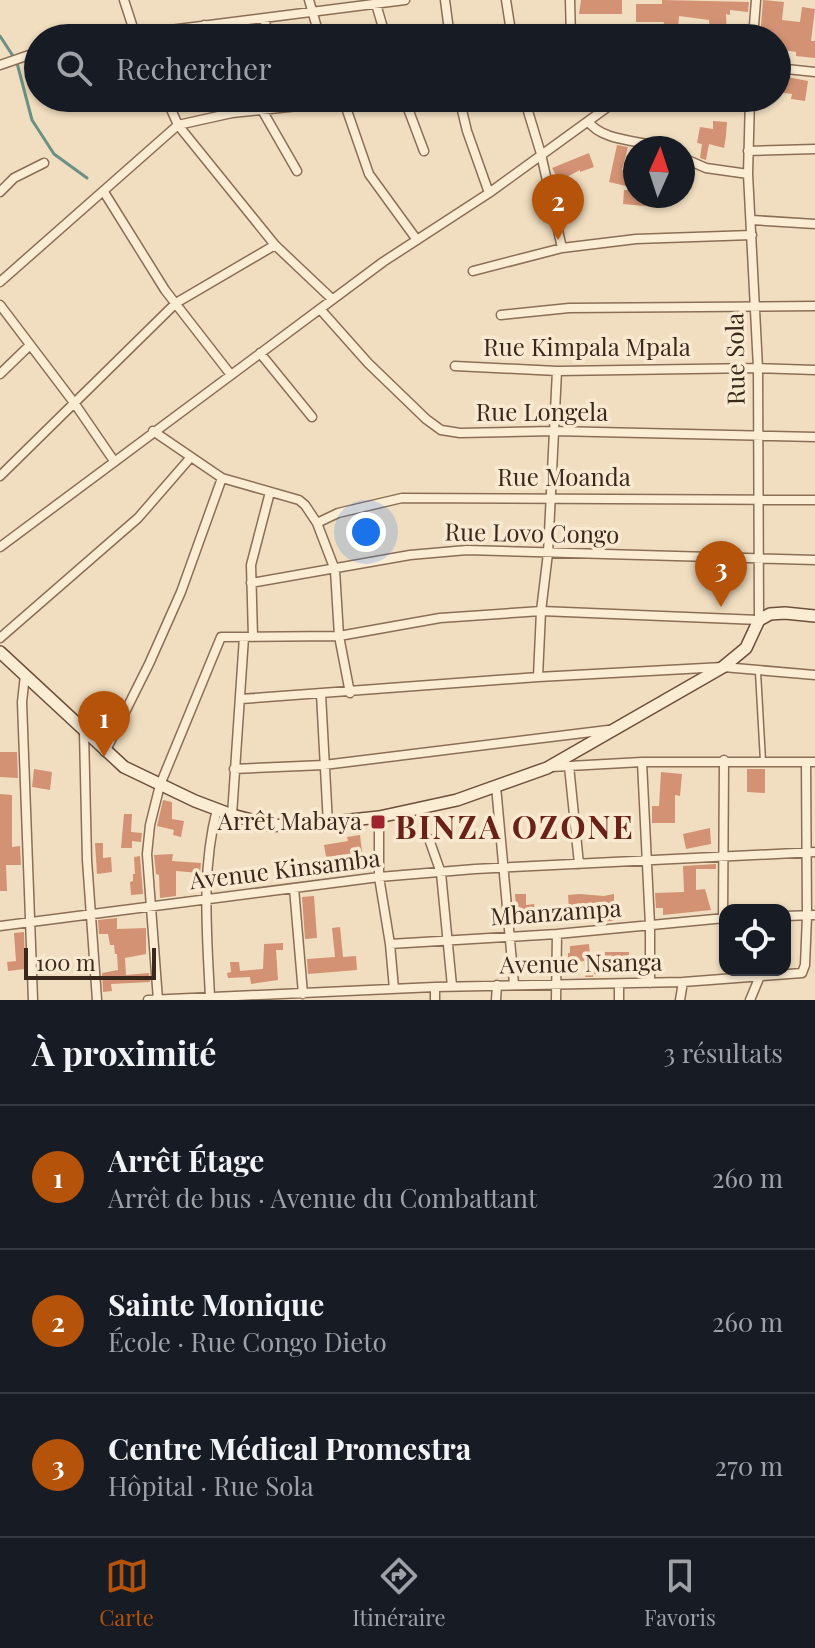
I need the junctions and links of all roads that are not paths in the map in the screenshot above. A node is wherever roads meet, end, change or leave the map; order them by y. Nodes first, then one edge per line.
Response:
1 (124, 0) edge
2 (309, 0) edge
3 (405, 0) edge
4 (445, 0) edge
5 (506, 0) edge
6 (570, 0) edge
7 (756, 0) edge
8 (376, 4) junction
9 (311, 12) junction
10 (264, 18) junction
11 (132, 24) edge
12 (213, 24) edge
13 (266, 24) edge
14 (315, 24) edge
15 (382, 24) edge
16 (448, 24) edge
17 (510, 24) edge
18 (571, 24) edge
19 (754, 24) edge
20 (24, 57) edge
21 (0, 65) edge
22 (791, 69) edge
23 (815, 72) edge
24 (172, 112) edge
25 (242, 112) edge
26 (263, 112) edge
27 (347, 112) edge
28 (409, 112) edge
29 (462, 112) edge
30 (528, 112) edge
31 (601, 112) edge
32 (749, 112) edge
33 (232, 113) joint
34 (588, 121) junction
35 (178, 125) junction
36 (623, 137) edge
37 (815, 149) edge
38 (424, 151) dead end
39 (748, 151) junction
40 (541, 154) junction
41 (44, 163) dead end
42 (695, 163) edge
43 (297, 171) dead end
44 (748, 174) junction
45 (0, 192) edge
46 (489, 193) junction
47 (99, 196) junction
48 (752, 220) junction
49 (815, 224) edge
50 (752, 235) junction
51 (417, 240) junction
52 (275, 245) junction
53 (562, 248) junction
54 (473, 271) dead end
55 (0, 282) edge
56 (332, 299) junction
57 (176, 303) junction
58 (0, 305) edge
59 (756, 305) junction
60 (815, 306) edge
61 (320, 309) junction
62 (501, 315) dead end
63 (29, 346) junction
64 (260, 353) junction
65 (455, 366) dead end
66 (758, 368) junction
67 (815, 370) edge
68 (557, 371) junction
69 (0, 374) edge
70 (231, 375) junction
71 (75, 404) junction
72 (312, 417) dead end
73 (153, 431) junction
74 (553, 431) junction
75 (757, 435) junction
76 (815, 437) edge
77 (191, 457) junction
78 (114, 461) junction
79 (0, 476) edge
80 (222, 478) junction
81 (270, 492) junction
82 (551, 497) junction
83 (758, 500) junction
84 (815, 500) edge
85 (317, 523) junction
86 (0, 547) edge
87 (548, 553) junction
88 (759, 557) junction
89 (815, 560) edge
90 (335, 570) junction
91 (251, 583) junction
92 (541, 611) junction
93 (815, 616) edge
94 (759, 620) junction
95 (339, 636) junction
96 (249, 637) junction
97 (0, 638) edge
98 (0, 652) edge
99 (723, 667) junction
100 (758, 669) junction
101 (25, 675) junction
102 (815, 675) edge
103 (538, 677) junction
104 (350, 693) junction
105 (321, 694) junction
106 (241, 699) junction
107 (617, 729) junction
108 (84, 732) junction
109 (105, 752) junction
110 (724, 760) junction
111 (763, 761) junction
112 (642, 762) junction
113 (810, 762) edge
114 (324, 765) junction
115 (569, 766) junction
116 (547, 768) junction
117 (234, 769) junction
118 (160, 785) junction
119 (496, 786) junction
120 (217, 809) junction
121 (232, 815) junction
122 (379, 817) junction
123 (328, 824) junction
124 (429, 839) dead end
125 (810, 852) edge
126 (725, 858) junction
127 (648, 861) junction
128 (579, 864) junction
129 (504, 868) junction
130 (441, 873) junction
131 (379, 877) junction
132 (294, 888) junction
133 (205, 901) junction
134 (724, 904) edge
135 (150, 908) junction
136 (811, 915) edge
137 (91, 916) junction
138 (791, 916) edge
139 (719, 918) edge
140 (31, 922) junction
141 (650, 925) junction
142 (0, 926) edge
143 (557, 934) junction
144 (510, 937) junction
145 (446, 941) junction
146 (390, 944) junction
147 (791, 974) edge
148 (760, 976) joint
149 (683, 982) junction
150 (650, 983) junction
151 (514, 984) junction
152 (619, 984) junction
153 (497, 985) junction
154 (557, 985) junction
155 (452, 986) junction
156 (435, 987) junction
157 (394, 989) junction
158 (303, 994) junction
159 (378, 995) edge
160 (319, 996) edge
161 (210, 997) junction
162 (257, 998) edge
163 (194, 999) edge
164 (33, 1000) edge
165 (97, 1000) edge
166 (148, 1000) edge
167 (158, 1000) edge
168 (435, 1000) edge
169 (496, 1000) edge
170 (556, 1000) edge
171 (619, 1000) edge
172 (680, 1000) edge
173 (750, 1000) edge

1 - 11 street
2 - 9 street
3 - 8 street
4 - 16 street
5 - 17 street
6 - 18 street
7 - 19 street
8 - 9 street
8 - 15 street
9 - 10 street
9 - 14 street
10 - 12 street
10 - 13 street
20 - 21 street
22 - 23 street
24 - 35 street
25 - 33 street
26 - 43 street
27 - 51 street
28 - 38 street
29 - 46 street
30 - 40 street
31 - 34 street
32 - 39 street, Rue Sola
33 - 35 street
34 - 36 street
34 - 40 street
35 - 47 street
35 - 52 street
37 - 39 street
39 - 44 street, Rue Sola
40 - 46 street
40 - 53 street
41 - 45 street
42 - 44 street
44 - 48 street, Rue Sola
46 - 51 street
47 - 55 street
47 - 57 street
48 - 49 street
48 - 50 street, Rue Sola
50 - 53 street
50 - 59 street, Rue Sola
51 - 56 street
52 - 56 street
52 - 57 street
53 - 54 street
56 - 61 street
57 - 70 street
57 - 71 street
58 - 63 street
59 - 60 street
59 - 62 street
59 - 66 street, Rue Sola
61 - 64 street
61 - 74 street, Rue Longela
63 - 69 street
63 - 71 street
64 - 70 street
64 - 72 street
65 - 68 street, Rue Kimpala Mpala
66 - 67 street, Rue Kimpala Mpala
66 - 68 street, Rue Kimpala Mpala
66 - 75 street, Rue Sola
68 - 74 street
70 - 73 street
71 - 78 street
71 - 79 street
73 - 77 street
73 - 78 street
74 - 75 street, Rue Longela
74 - 82 street
75 - 76 street, Rue Longela
75 - 83 street, Rue Sola
77 - 80 street
77 - 97 street
78 - 86 street
80 - 81 street
80 - 109 street
81 - 85 street
81 - 91 street
82 - 83 street, Rue Moanda
82 - 85 street, Rue Moanda
82 - 87 street
83 - 84 street, Rue Moanda
83 - 88 street, Rue Sola
85 - 90 street
87 - 88 street, Rue Lovo Congo
87 - 90 street, Rue Lovo Congo
87 - 92 street
88 - 89 street, Rue Lovo Congo
88 - 94 street, Rue Sola
90 - 91 street, Rue Lovo Congo
90 - 95 street
91 - 96 street
92 - 94 street
92 - 95 street
92 - 103 street
93 - 94 street
94 - 99 street
95 - 96 street
95 - 104 street
96 - 106 street
96 - 118 street
98 - 101 street
99 - 100 street
99 - 103 street
99 - 107 street
100 - 102 street
100 - 111 lane
101 - 108 street
101 - 140 street
103 - 104 street
104 - 105 street
105 - 106 street
105 - 114 street
106 - 117 street
107 - 114 street
107 - 116 street
108 - 109 street
108 - 137 street
109 - 118 street
110 - 111 street
110 - 112 street
110 - 126 street
111 - 113 street
112 - 115 street
112 - 127 street
113 - 125 street, Avenue Nsanga
114 - 117 street
114 - 123 street
115 - 116 street
115 - 128 street
116 - 119 street
117 - 121 street
118 - 120 street
118 - 135 street
119 - 122 street
119 - 129 street
120 - 121 street
120 - 133 street
121 - 123 street
122 - 123 street
122 - 131 street
124 - 130 street
125 - 126 street, Avenue Kinsamba
125 - 136 street, Avenue Nsanga
126 - 127 street, Avenue Kinsamba
126 - 134 street
127 - 128 street, Avenue Kinsamba
127 - 141 street
128 - 129 street, Avenue Kinsamba
129 - 130 street, Avenue Kinsamba
129 - 144 street
130 - 131 street, Avenue Kinsamba
130 - 145 street
131 - 132 street, Avenue Kinsamba
131 - 146 street
132 - 133 street, Avenue Kinsamba
132 - 158 street
133 - 135 street, Avenue Kinsamba
133 - 161 street
135 - 137 street, Avenue Kinsamba
135 - 167 street
136 - 138 street
136 - 147 street, Avenue Nsanga
137 - 140 street, Avenue Kinsamba
137 - 165 street
139 - 141 street, Mbanzampa
140 - 142 street, Avenue Kinsamba
140 - 164 street
141 - 143 street, Mbanzampa
141 - 150 street
143 - 144 street, Mbanzampa
143 - 154 street
144 - 145 street, Mbanzampa
144 - 151 street
145 - 146 street, Mbanzampa
145 - 155 street
146 - 157 street
148 - 149 street, Avenue Nsanga
148 - 173 street
149 - 150 street, Avenue Nsanga
149 - 172 street
150 - 152 street, Avenue Nsanga
151 - 153 street, Avenue Nsanga
151 - 154 street, Avenue Nsanga
152 - 154 street, Avenue Nsanga
152 - 171 street
153 - 155 street, Avenue Nsanga
153 - 169 street
154 - 170 street
155 - 156 street, Avenue Nsanga
156 - 157 street, Avenue Nsanga
156 - 168 street
157 - 159 street, Avenue Nsanga
158 - 160 street, Avenue Nsanga
158 - 162 street, Avenue Nsanga
159 - 160 street, Avenue Nsanga
161 - 162 street, Avenue Nsanga
161 - 163 street, Avenue Nsanga
163 - 167 street, Avenue Nsanga
166 - 167 street, Avenue Nsanga

